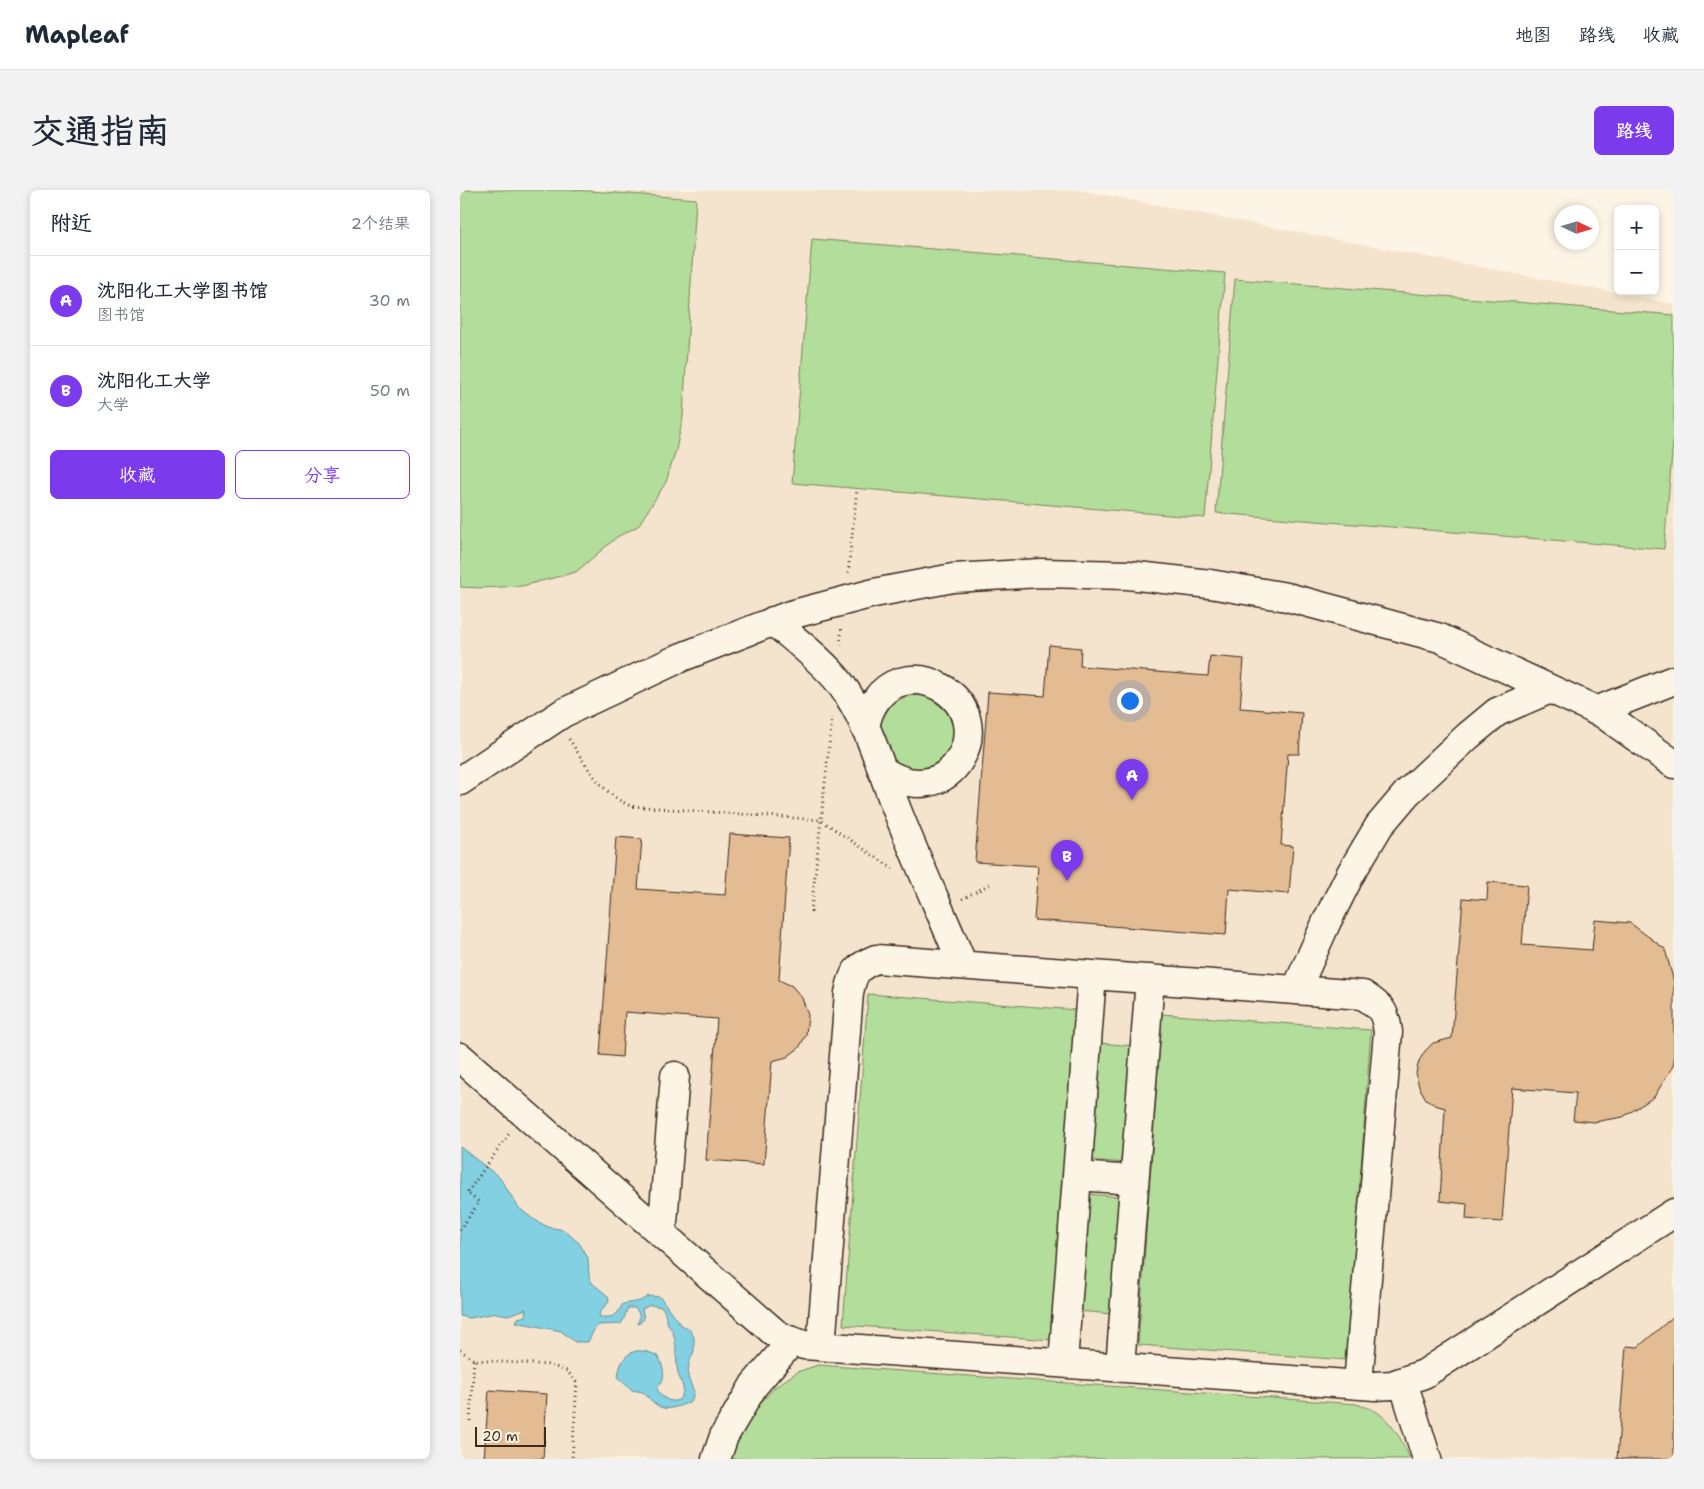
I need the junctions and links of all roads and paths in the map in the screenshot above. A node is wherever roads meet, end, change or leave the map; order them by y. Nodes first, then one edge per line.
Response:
1 (773, 621) junction
2 (1674, 680) edge
3 (1550, 689) junction
4 (1596, 711) junction
5 (555, 718) junction
6 (865, 728) junction
7 (1674, 764) edge
8 (882, 770) junction
9 (460, 781) edge
10 (901, 874) dead end
11 (990, 884) dead end
12 (940, 911) junction
13 (963, 965) junction
14 (1092, 975) junction
15 (1150, 979) junction
16 (1296, 990) junction
17 (460, 1057) edge
18 (676, 1076) dead end
19 (524, 1114) junction
20 (1077, 1176) junction
21 (1134, 1180) junction
22 (1674, 1213) edge
23 (460, 1230) edge
24 (662, 1234) junction
25 (792, 1341) junction
26 (821, 1346) junction
27 (460, 1350) edge
28 (474, 1360) junction
29 (1063, 1363) junction
30 (1120, 1367) junction
31 (1403, 1382) junction
32 (1358, 1384) junction
33 (470, 1421) dead end
34 (572, 1459) edge
35 (716, 1459) edge
36 (1428, 1459) edge

1 - 3 street
1 - 5 street
1 - 6 street
2 - 4 street
3 - 4 street
3 - 16 street
4 - 7 street
5 - 9 street
5 - 10 path
6 - 8 street
6 - 8 street
8 - 12 street
11 - 12 path
12 - 13 street
13 - 14 street
13 - 26 street
14 - 15 street
14 - 20 street
15 - 16 street
15 - 21 street
16 - 32 street
17 - 19 street
18 - 24 street
19 - 23 path
19 - 24 street
20 - 21 street
20 - 29 street
21 - 30 street
22 - 31 street
24 - 25 street
25 - 26 street
25 - 35 street
26 - 29 street
27 - 28 path
28 - 33 path
28 - 34 path
29 - 30 street
30 - 32 street
31 - 32 street
31 - 36 street

